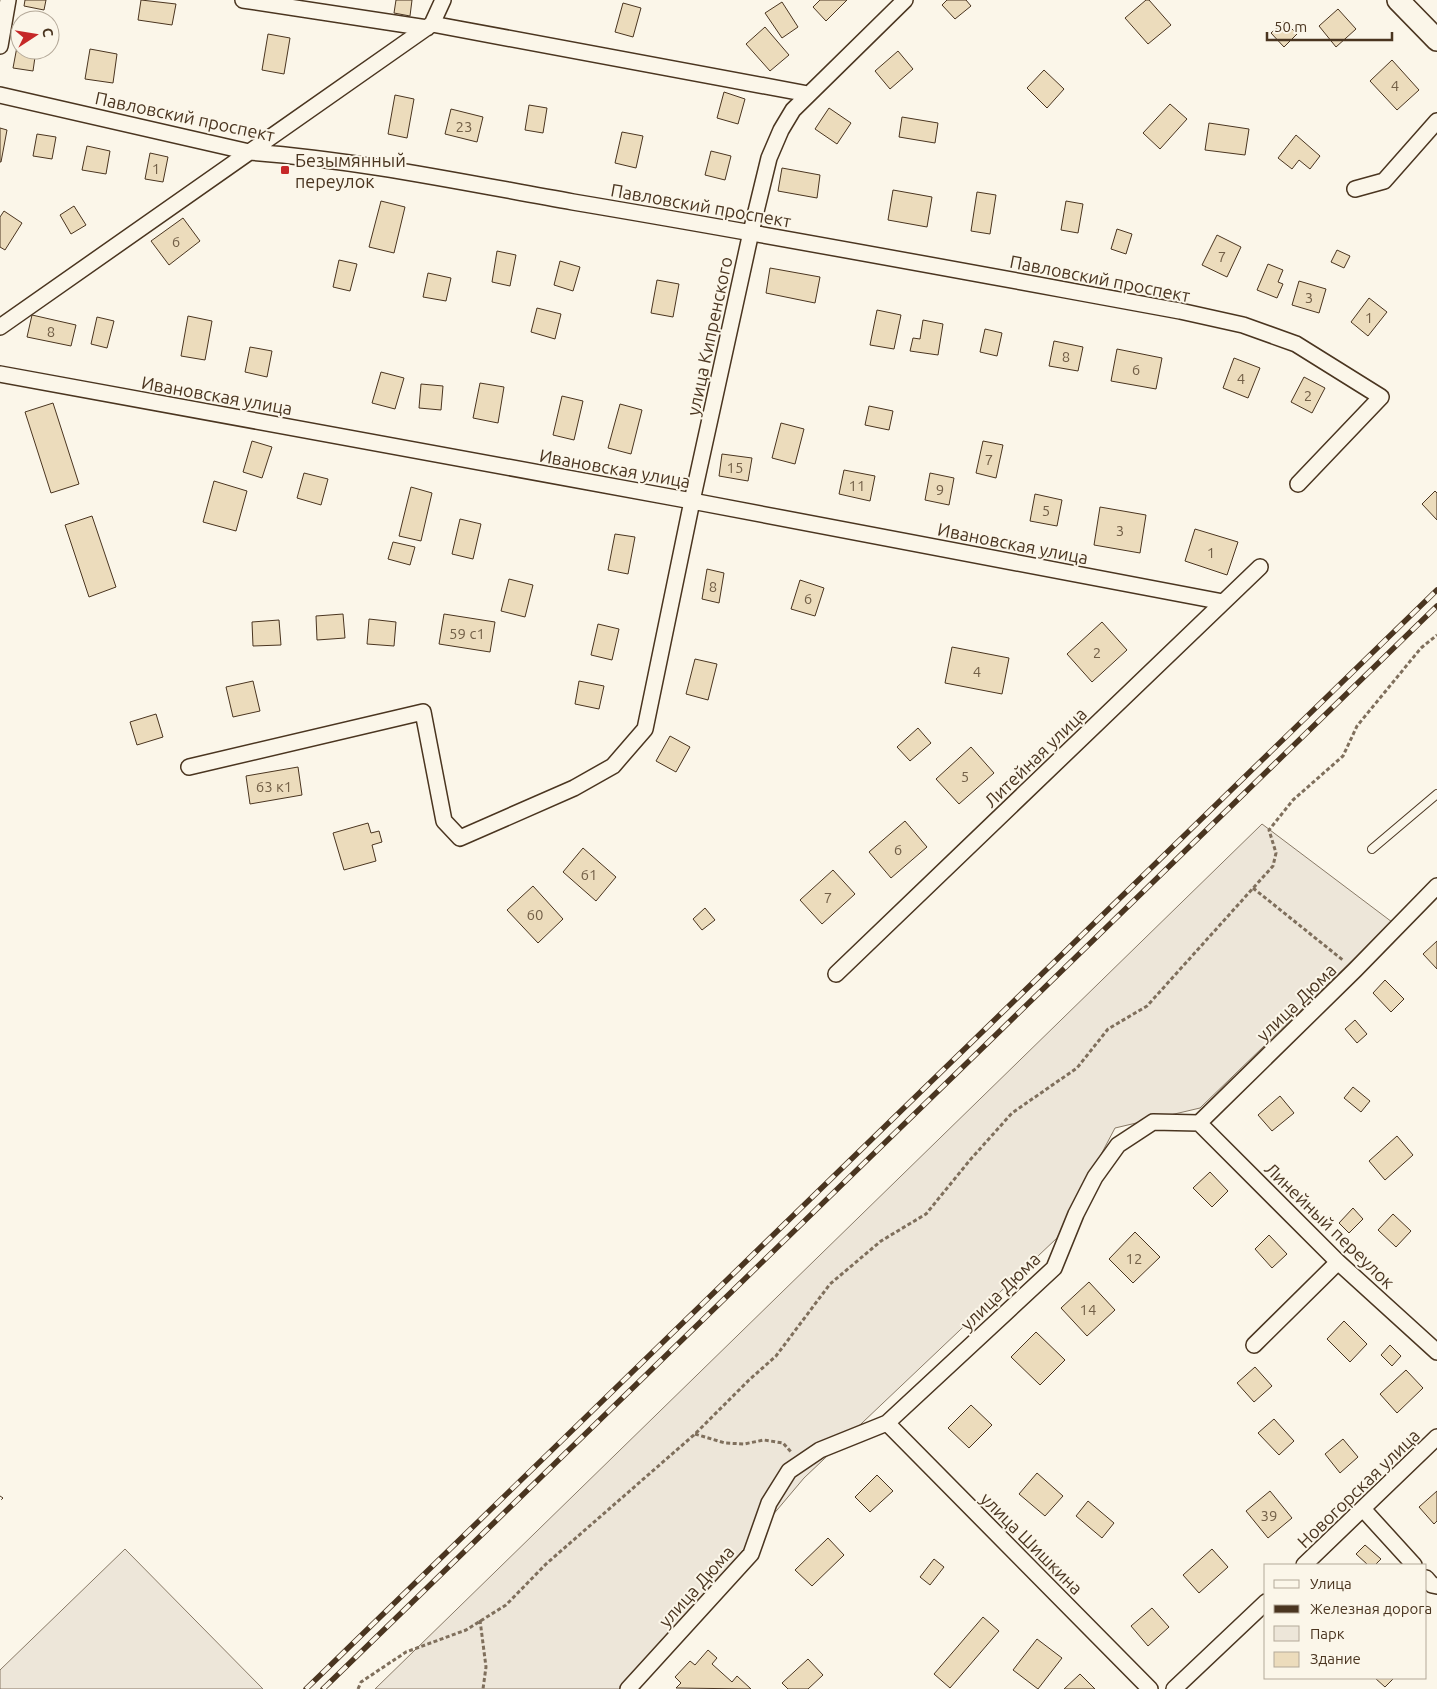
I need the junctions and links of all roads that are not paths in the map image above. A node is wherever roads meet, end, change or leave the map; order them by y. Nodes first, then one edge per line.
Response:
1 (8, 0) edge
2 (243, 0) edge
3 (443, 0) edge
4 (905, 0) edge
5 (1398, 0) edge
6 (430, 26) junction
7 (1437, 40) edge
8 (0, 46) edge
9 (808, 94) junction
10 (0, 95) edge
11 (1437, 121) edge
12 (249, 152) junction
13 (1355, 189) dead end
14 (751, 232) junction
15 (0, 327) edge
16 (0, 374) edge
17 (1298, 484) dead end
18 (692, 501) junction
19 (1260, 567) dead end
20 (1223, 602) junction
21 (189, 767) dead end
22 (1437, 794) edge
23 (1372, 849) dead end
24 (1437, 886) edge
25 (836, 974) dead end
26 (1199, 1123) junction
27 (1338, 1262) junction
28 (1254, 1345) dead end
29 (1437, 1352) edge
30 (887, 1423) junction
31 (1437, 1437) edge
32 (1362, 1509) junction
33 (1305, 1564) edge
34 (1413, 1564) edge
35 (1427, 1579) edge
36 (1437, 1586) edge
37 (1264, 1604) edge
38 (628, 1689) edge
39 (1150, 1689) edge
40 (1174, 1689) edge

1 - 8 street
2 - 6 street
3 - 6 street
4 - 9 street, улица Кипренского
5 - 7 main road
6 - 9 street
6 - 12 street
9 - 14 street, улица Кипренского
10 - 12 street, Павловский проспект
11 - 13 street
12 - 14 street, Павловский проспект
12 - 15 street
14 - 17 street, Павловский проспект
14 - 18 street, улица Кипренского
16 - 18 street, Ивановская улица
18 - 20 street, Ивановская улица
18 - 21 street, улица Кипренского
19 - 20 street, Литейная улица
20 - 25 street, Литейная улица
22 - 23 lane
24 - 26 street, улица Дюма
26 - 27 street, Линейный переулок
26 - 30 street, улица Дюма
27 - 28 street
27 - 29 street, Линейный переулок
30 - 38 street, улица Дюма
30 - 39 street, улица Шишкина
31 - 32 street, Новогорская улица
32 - 33 street, Новогорская улица
32 - 34 street
35 - 36 street
37 - 40 street

